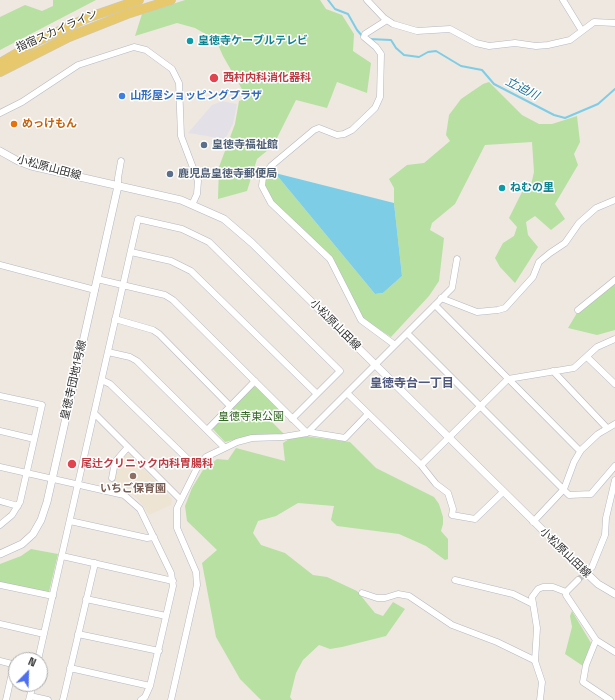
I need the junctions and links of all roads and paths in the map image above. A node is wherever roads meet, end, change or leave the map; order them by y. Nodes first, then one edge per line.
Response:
1 (139, 0) edge
2 (171, 0) edge
3 (367, 0) edge
4 (562, 0) edge
5 (386, 20) junction
6 (615, 23) edge
7 (582, 31) junction
8 (0, 63) edge
9 (0, 72) edge
10 (0, 113) edge
11 (0, 151) edge
12 (121, 160) dead end
13 (118, 186) junction
14 (615, 200) edge
15 (192, 205) junction
16 (131, 252) junction
17 (457, 259) dead end
18 (0, 265) edge
19 (97, 279) junction
20 (615, 280) edge
21 (123, 285) junction
22 (95, 290) junction
23 (442, 298) junction
24 (435, 305) junction
25 (578, 310) dead end
26 (115, 319) junction
27 (407, 333) junction
28 (615, 339) edge
29 (395, 345) junction
30 (108, 352) junction
31 (586, 357) junction
32 (375, 366) junction
33 (552, 372) junction
34 (508, 379) junction
35 (102, 380) junction
36 (255, 381) junction
37 (615, 384) edge
38 (347, 393) junction
39 (317, 394) junction
40 (0, 396) edge
41 (230, 406) junction
42 (480, 406) junction
43 (94, 413) junction
44 (368, 414) junction
45 (292, 419) junction
46 (615, 424) edge
47 (608, 428) junction
48 (207, 430) junction
49 (0, 431) edge
50 (308, 432) junction
51 (449, 438) junction
52 (34, 439) junction
53 (128, 447) junction
54 (224, 447) junction
55 (580, 451) junction
56 (421, 465) junction
57 (615, 466) edge
58 (0, 467) edge
59 (198, 468) junction
60 (26, 472) junction
61 (52, 478) junction
62 (112, 478) dead end
63 (615, 480) edge
64 (78, 484) junction
65 (564, 489) junction
66 (503, 492) junction
67 (180, 499) junction
68 (0, 501) edge
69 (18, 506) junction
70 (70, 521) junction
71 (533, 522) junction
72 (0, 525) edge
73 (154, 537) junction
74 (0, 554) edge
75 (62, 556) junction
76 (95, 563) junction
77 (592, 566) tunnel mouth
78 (455, 580) dead end
79 (578, 580) tunnel mouth
80 (173, 581) junction
81 (0, 585) edge
82 (362, 592) dead end
83 (566, 592) junction
84 (615, 594) edge
85 (53, 596) junction
86 (86, 599) junction
87 (533, 604) junction
88 (166, 616) junction
89 (0, 624) edge
90 (44, 634) junction
91 (78, 634) junction
92 (596, 640) junction
93 (159, 651) junction
94 (40, 652) edge
95 (615, 652) edge
96 (535, 661) junction
97 (70, 668) junction
98 (150, 686) junction
99 (30, 698) edge
100 (0, 699) edge
101 (6, 700) edge
102 (48, 700) edge
103 (63, 700) edge
104 (141, 700) edge
105 (171, 700) edge
106 (540, 700) edge
107 (610, 700) edge

1 - 8 main road, 指宿スカイライン
2 - 9 main road, 指宿スカイライン
3 - 5 street
4 - 7 street
5 - 7 street
5 - 29 street
6 - 7 street
10 - 15 street
11 - 13 street, 小松原山田線
12 - 13 street
13 - 15 street, 小松原山田線
13 - 19 street, 皇徳寺団地1号線
14 - 23 street
15 - 32 street, 小松原山田線
16 - 21 street
16 - 39 street
16 - 39 street
17 - 23 street
18 - 22 street
19 - 21 street
19 - 22 street, 皇徳寺団地1号線
20 - 25 street
21 - 26 street
21 - 36 street
22 - 61 street, 皇徳寺団地1号線
23 - 24 street
24 - 27 street
24 - 34 street
26 - 30 street
26 - 41 street
27 - 29 street
27 - 42 street
28 - 31 street
29 - 32 street
30 - 35 street
30 - 48 street
31 - 33 street
31 - 37 street
32 - 38 street
32 - 51 street, 小松原山田線
33 - 34 street
33 - 47 street
34 - 42 street
34 - 55 street
35 - 43 street
35 - 59 street
36 - 41 street
36 - 45 street
38 - 44 street
38 - 50 street
39 - 45 street
40 - 52 street
41 - 48 street
42 - 51 street
42 - 65 street
43 - 53 street
43 - 64 street
44 - 50 street
44 - 56 street
45 - 50 street
46 - 47 street
47 - 55 street
48 - 54 street
49 - 52 street
50 - 54 street
51 - 56 street
51 - 66 street, 小松原山田線
52 - 60 street
53 - 62 street
53 - 67 street
54 - 59 street
55 - 65 street
56 - 66 street
57 - 65 street
58 - 60 street
59 - 67 street
60 - 61 street
60 - 69 street
61 - 64 street
61 - 74 street, 皇徳寺団地1号線
63 - 77 street
64 - 70 street
64 - 73 street
65 - 71 street
66 - 71 street, 小松原山田線
67 - 105 street
68 - 69 street
69 - 72 street
70 - 73 street
70 - 75 street
71 - 84 street, 小松原山田線
73 - 80 street
75 - 76 street
75 - 85 street
76 - 80 street
76 - 86 street
78 - 87 street
79 - 83 street
80 - 88 street
81 - 85 street
82 - 96 street
83 - 87 street
83 - 92 street
85 - 90 street
86 - 88 street
86 - 91 street
87 - 96 street
88 - 93 street
89 - 90 street
90 - 94 street
91 - 93 street
91 - 97 street
92 - 95 street
92 - 107 street
93 - 98 street
96 - 106 street
97 - 98 street
97 - 103 street
98 - 104 street
99 - 102 street
100 - 101 street

